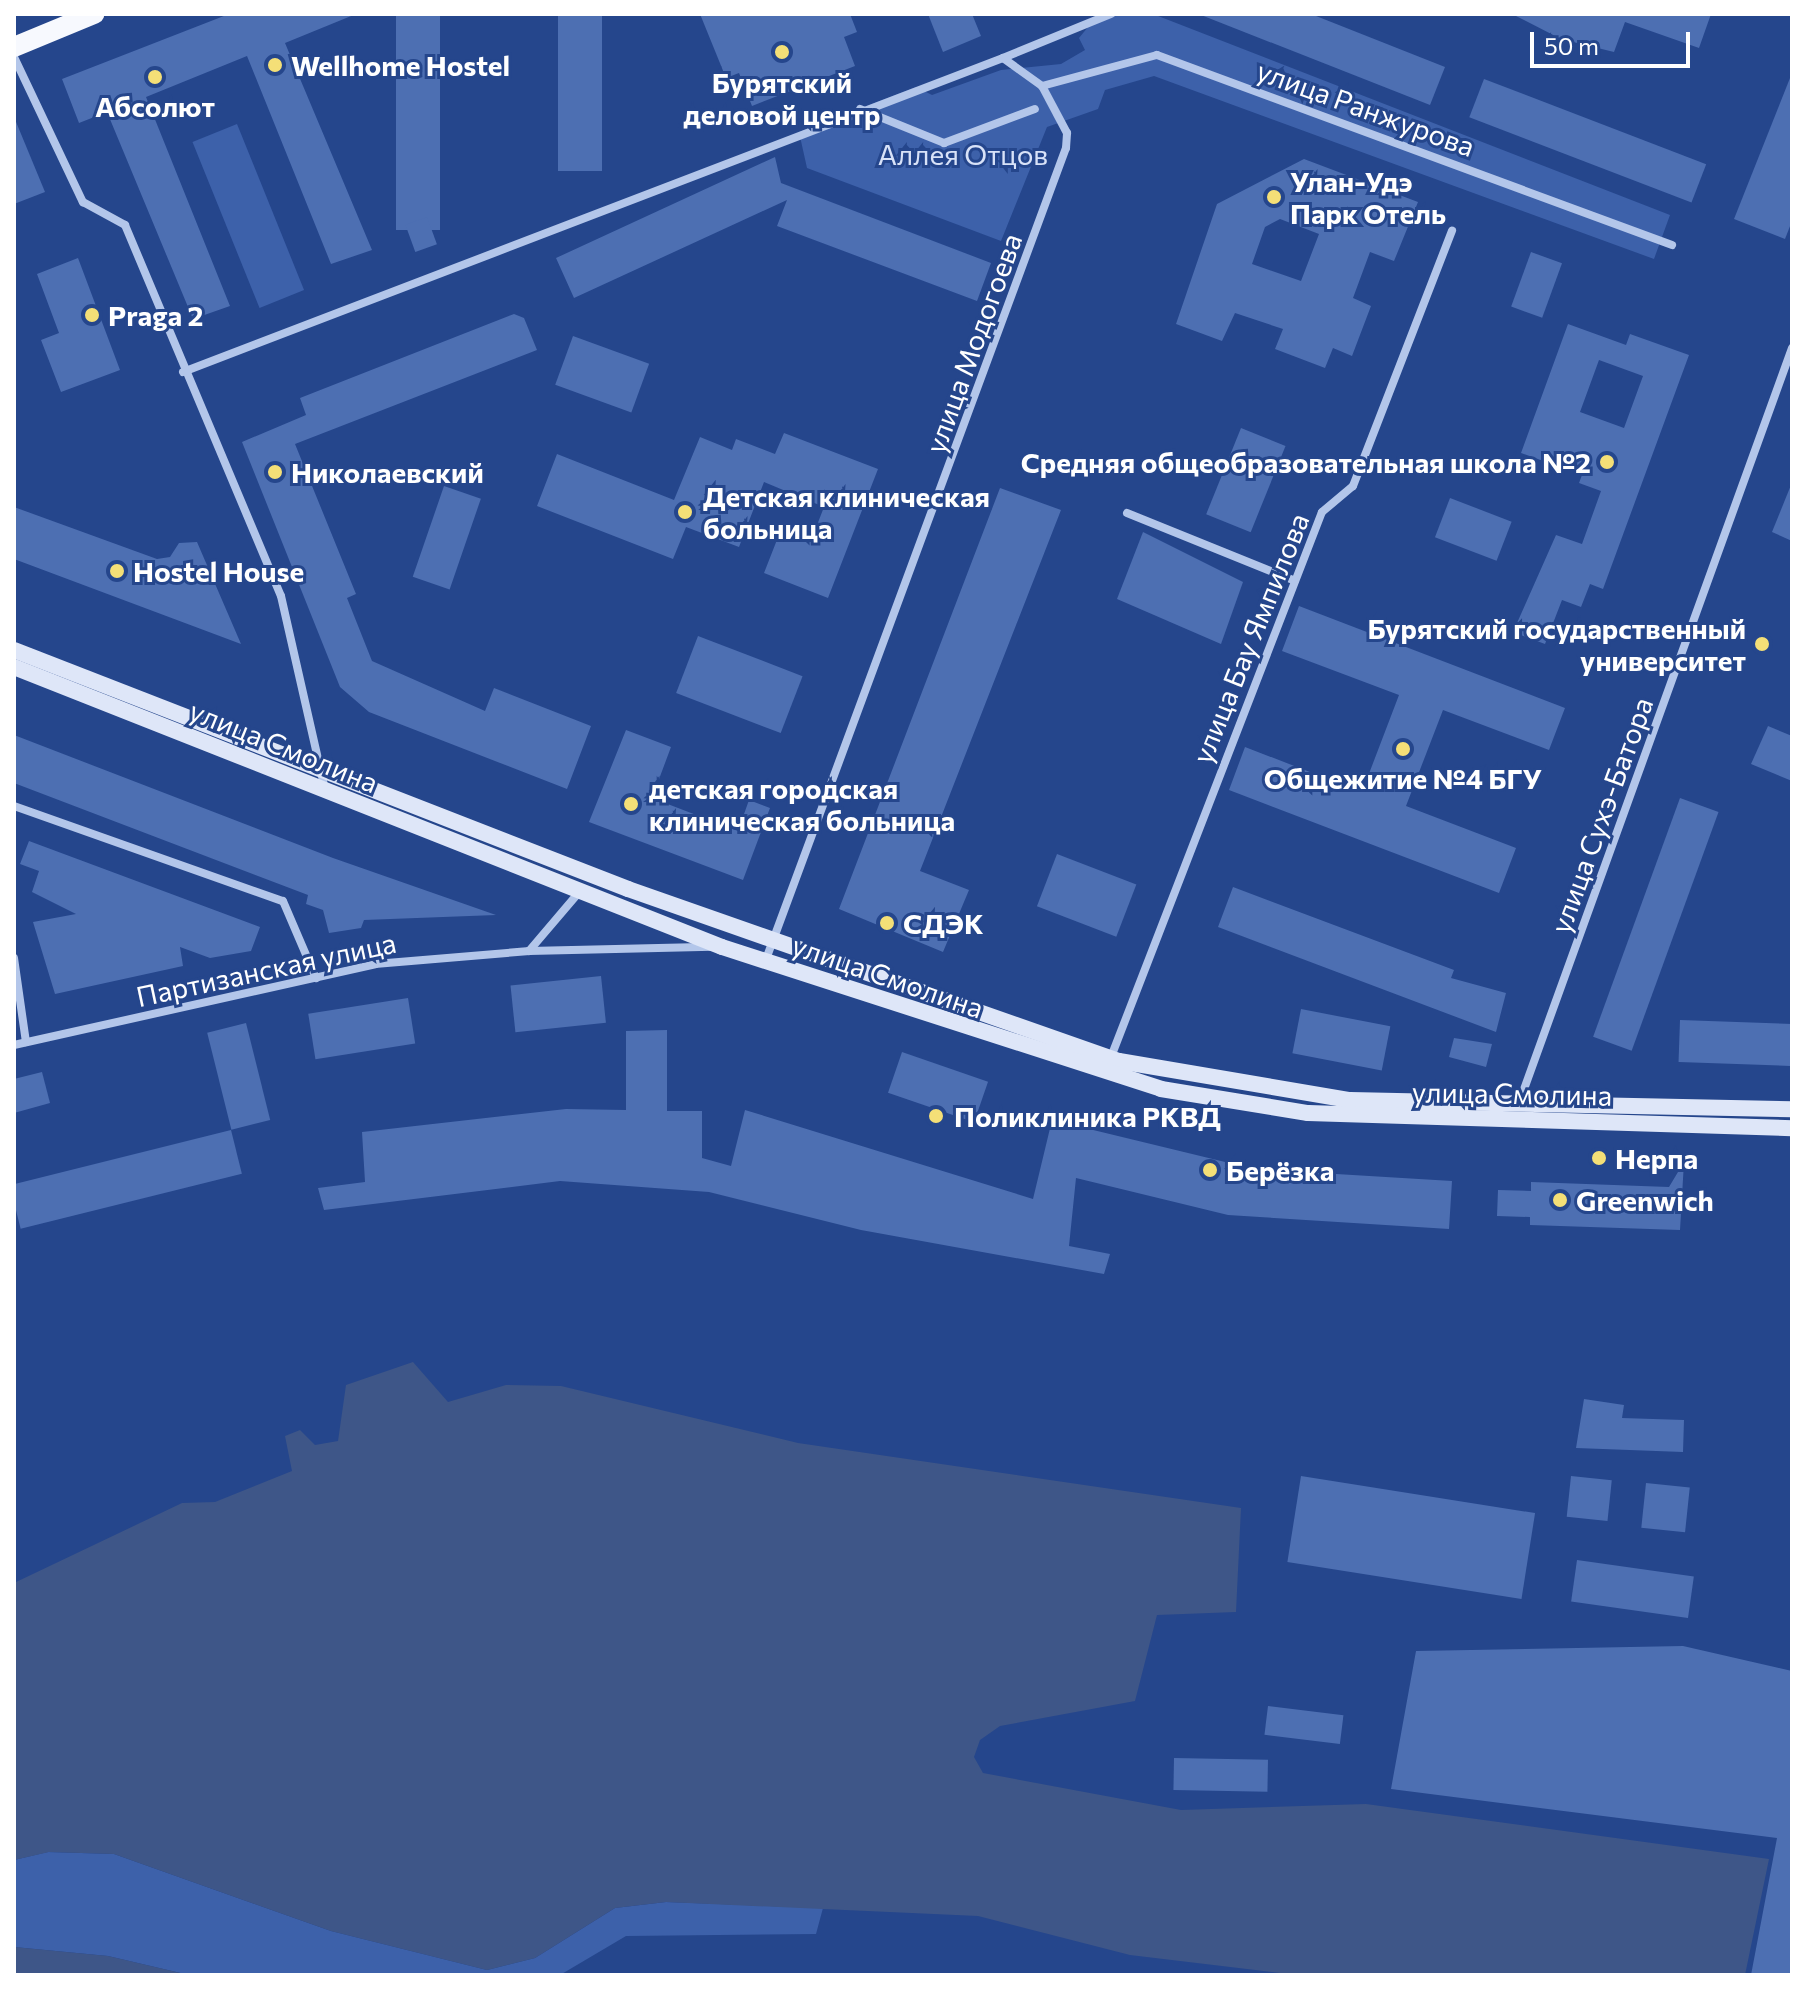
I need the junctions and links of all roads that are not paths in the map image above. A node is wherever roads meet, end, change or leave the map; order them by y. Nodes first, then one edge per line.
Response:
1 (94, 14) edge
2 (1111, 14) edge
3 (14, 47) edge
4 (14, 57) edge
5 (1003, 58) junction
6 (1042, 86) junction
7 (859, 109) junction
8 (1035, 109) dead end
9 (1452, 231) dead end
10 (1672, 245) dead end
11 (1792, 348) edge
12 (183, 372) junction
13 (1127, 513) dead end
14 (1295, 581) junction
15 (14, 650) edge
16 (14, 667) edge
17 (320, 768) junction
18 (325, 790) junction
19 (14, 806) edge
20 (581, 890) junction
21 (772, 942) junction
22 (722, 947) junction
23 (529, 951) junction
24 (14, 958) edge
25 (765, 962) junction
26 (316, 978) junction
27 (26, 1042) junction
28 (14, 1045) edge
29 (1108, 1066) junction
30 (1517, 1109) junction
31 (1792, 1109) edge
32 (1792, 1128) edge

1 - 3 main road
2 - 5 street
4 - 12 street
5 - 6 street
5 - 7 street
6 - 10 street, улица Ранжурова
6 - 21 street, улица Модогоева
7 - 8 street
7 - 12 street
9 - 14 street, улица Бау Ямпилова
11 - 30 street, улица Сухэ-Батора
12 - 17 street
13 - 14 street
14 - 29 street, улица Бау Ямпилова
15 - 17 main road
16 - 18 main road, улица Смолина
17 - 18 street
17 - 21 main road
18 - 20 main road, улица Смолина
19 - 26 street
20 - 22 main road, улица Смолина
20 - 23 street
21 - 25 street, улица Модогоева
21 - 29 main road
22 - 23 street, Партизанская улица
22 - 25 main road, улица Смолина
23 - 26 street, Партизанская улица
24 - 27 street
25 - 29 main road, улица Смолина
26 - 27 street, Партизанская улица
27 - 28 street, Партизанская улица
29 - 30 main road, улица Смолина
30 - 31 main road
30 - 32 main road, улица Смолина

